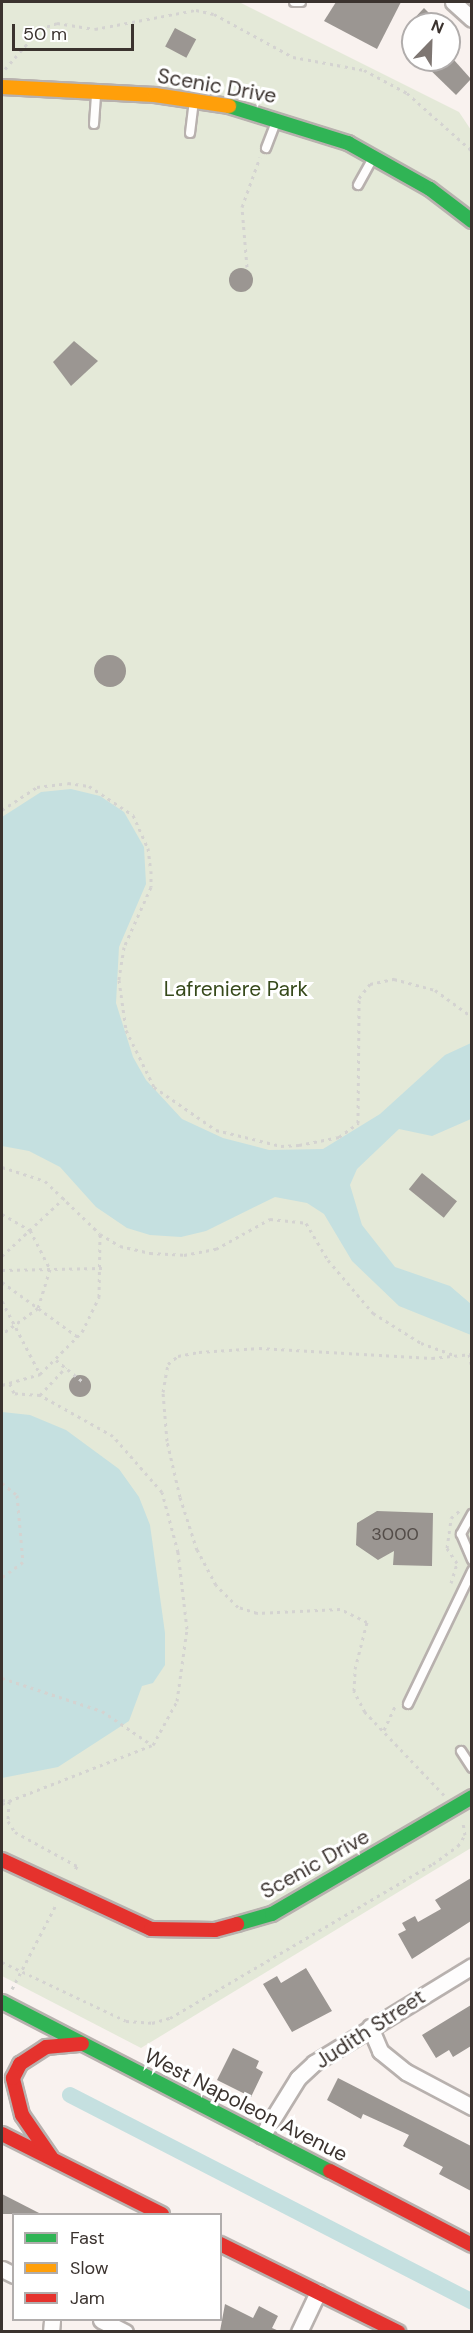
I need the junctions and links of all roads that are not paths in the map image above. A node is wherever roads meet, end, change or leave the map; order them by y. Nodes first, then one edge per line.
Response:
1 (294, 2) edge
2 (301, 2) edge
3 (453, 2) edge
4 (471, 19) edge
5 (2, 87) edge
6 (96, 92) junction
7 (194, 101) junction
8 (278, 117) junction
9 (94, 124) dead end
10 (190, 133) dead end
11 (266, 148) road end
12 (373, 157) junction
13 (358, 185) dead end
14 (471, 220) edge
15 (471, 1514) edge
16 (471, 1560) edge
17 (471, 1571) edge
18 (408, 1704) dead end
19 (461, 1751) dead end
20 (471, 1768) edge
21 (471, 1797) edge
22 (2, 1860) edge
23 (471, 1966) edge
24 (2, 2002) edge
25 (370, 2027) junction
26 (83, 2044) junction
27 (471, 2107) edge
28 (2, 2134) edge
29 (262, 2136) junction
30 (54, 2161) junction
31 (160, 2213) edge
32 (222, 2245) edge
33 (471, 2245) edge
34 (318, 2292) junction
35 (105, 2321) edge
36 (124, 2331) edge
37 (299, 2331) edge
38 (398, 2331) edge

1 - 2 lane
3 - 4 street
5 - 6 main road, Scenic Drive
6 - 7 main road, Scenic Drive
6 - 9 lane
7 - 8 main road, Scenic Drive
7 - 10 lane
8 - 11 lane
8 - 12 main road, Scenic Drive
12 - 13 lane
12 - 14 main road, Scenic Drive
15 - 16 lane
17 - 18 lane
19 - 20 lane
21 - 22 main road, Scenic Drive
23 - 25 street, Judith Street
24 - 26 main road, West Napoleon Avenue
25 - 27 street
25 - 29 street, Judith Street
26 - 29 main road, West Napoleon Avenue
26 - 30 main road
28 - 30 main road
29 - 33 main road, West Napoleon Avenue
30 - 31 main road
32 - 34 main road
34 - 37 street
34 - 38 main road
35 - 36 street

